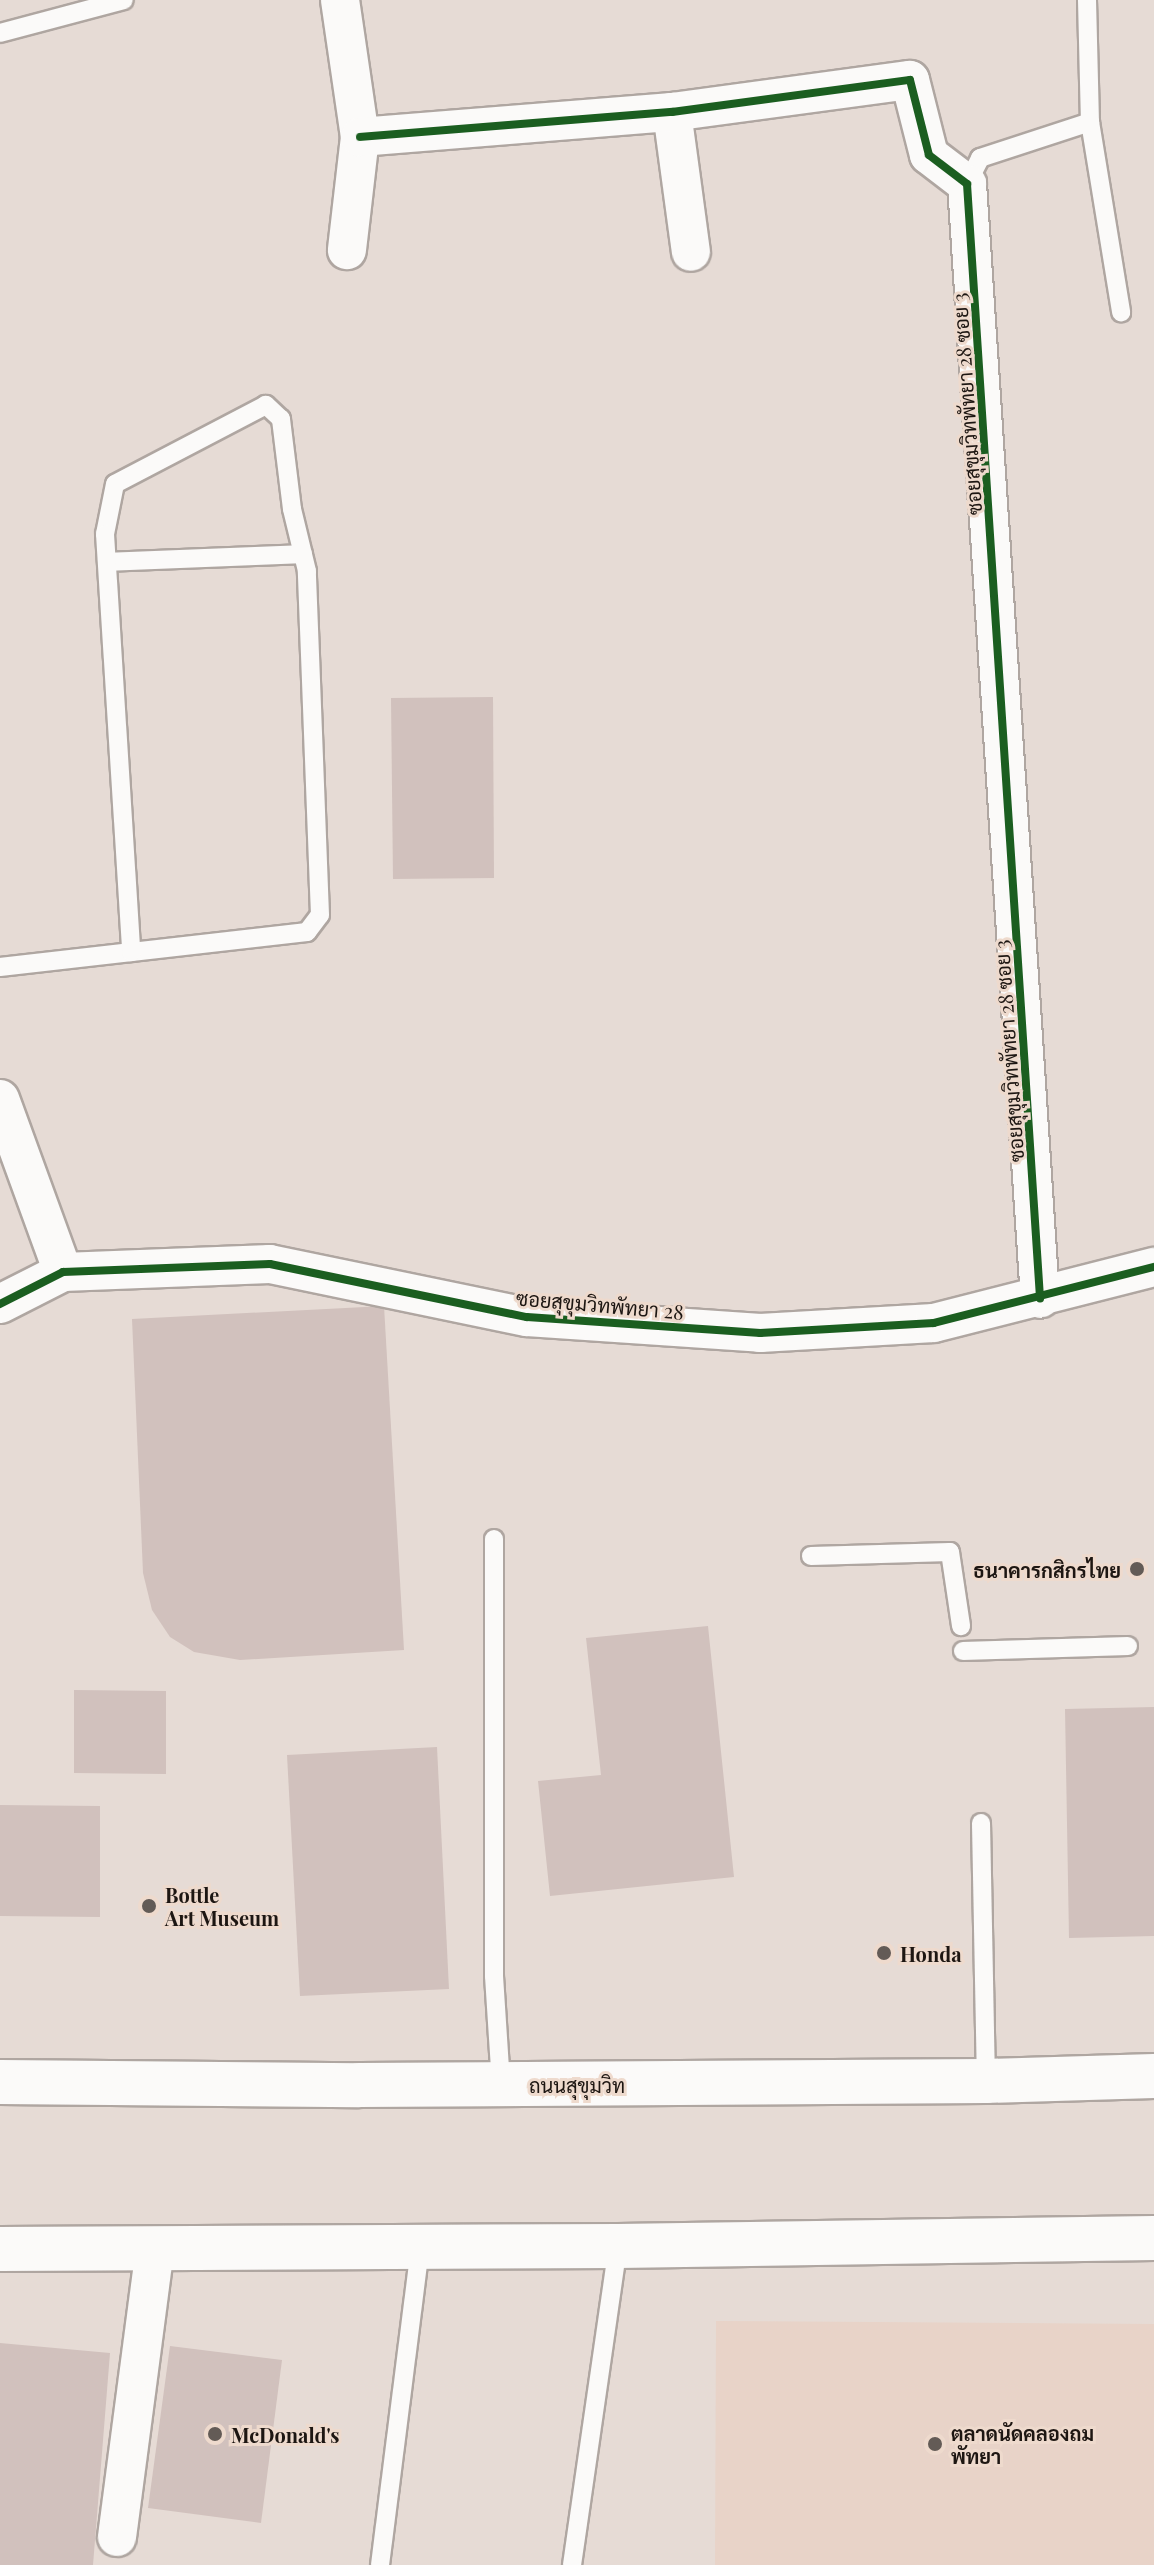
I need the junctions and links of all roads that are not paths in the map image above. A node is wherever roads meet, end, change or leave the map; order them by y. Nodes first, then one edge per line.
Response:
1 (124, 0) edge
2 (340, 0) edge
3 (1087, 0) edge
4 (0, 33) edge
5 (672, 112) junction
6 (1090, 122) junction
7 (360, 137) junction
8 (967, 184) junction
9 (347, 250) dead end
10 (691, 252) dead end
11 (1121, 312) dead end
12 (303, 554) junction
13 (107, 562) junction
14 (131, 952) junction
15 (0, 967) edge
16 (0, 1099) edge
17 (1154, 1267) edge
18 (63, 1272) junction
19 (1040, 1299) junction
20 (0, 1304) edge
21 (494, 1539) dead end
22 (811, 1556) dead end
23 (961, 1626) dead end
24 (1128, 1646) dead end
25 (963, 1651) dead end
26 (981, 1823) dead end
27 (1154, 2076) edge
28 (986, 2081) junction
29 (0, 2082) edge
30 (501, 2084) junction
31 (1154, 2238) edge
32 (618, 2246) junction
33 (420, 2247) junction
34 (0, 2249) edge
35 (155, 2250) junction
36 (117, 2537) dead end
37 (380, 2565) edge
38 (572, 2565) edge

1 - 4 lane
2 - 7 street
3 - 6 lane
5 - 7 street
5 - 8 street
5 - 10 street
6 - 8 lane
6 - 11 lane
7 - 9 street
8 - 19 street, ซอยสุขุมวิทพัทยา 28 ซอย 3
12 - 13 lane
12 - 13 lane
12 - 14 lane
13 - 14 lane
14 - 15 lane
16 - 18 street
17 - 19 street, ซอยสุขุมวิทพัทยา 28
18 - 19 street, ซอยสุขุมวิทพัทยา 28
18 - 20 street, ซอยสุขุมวิทพัทยา 28
21 - 30 lane
22 - 23 lane
24 - 25 lane
26 - 28 lane
27 - 28 highway, ถนนสุขุมวิท
28 - 30 highway, ถนนสุขุมวิท
29 - 30 highway, ถนนสุขุมวิท
31 - 32 highway
32 - 33 highway
32 - 38 lane
33 - 35 highway
33 - 37 lane
34 - 35 highway
35 - 36 street

